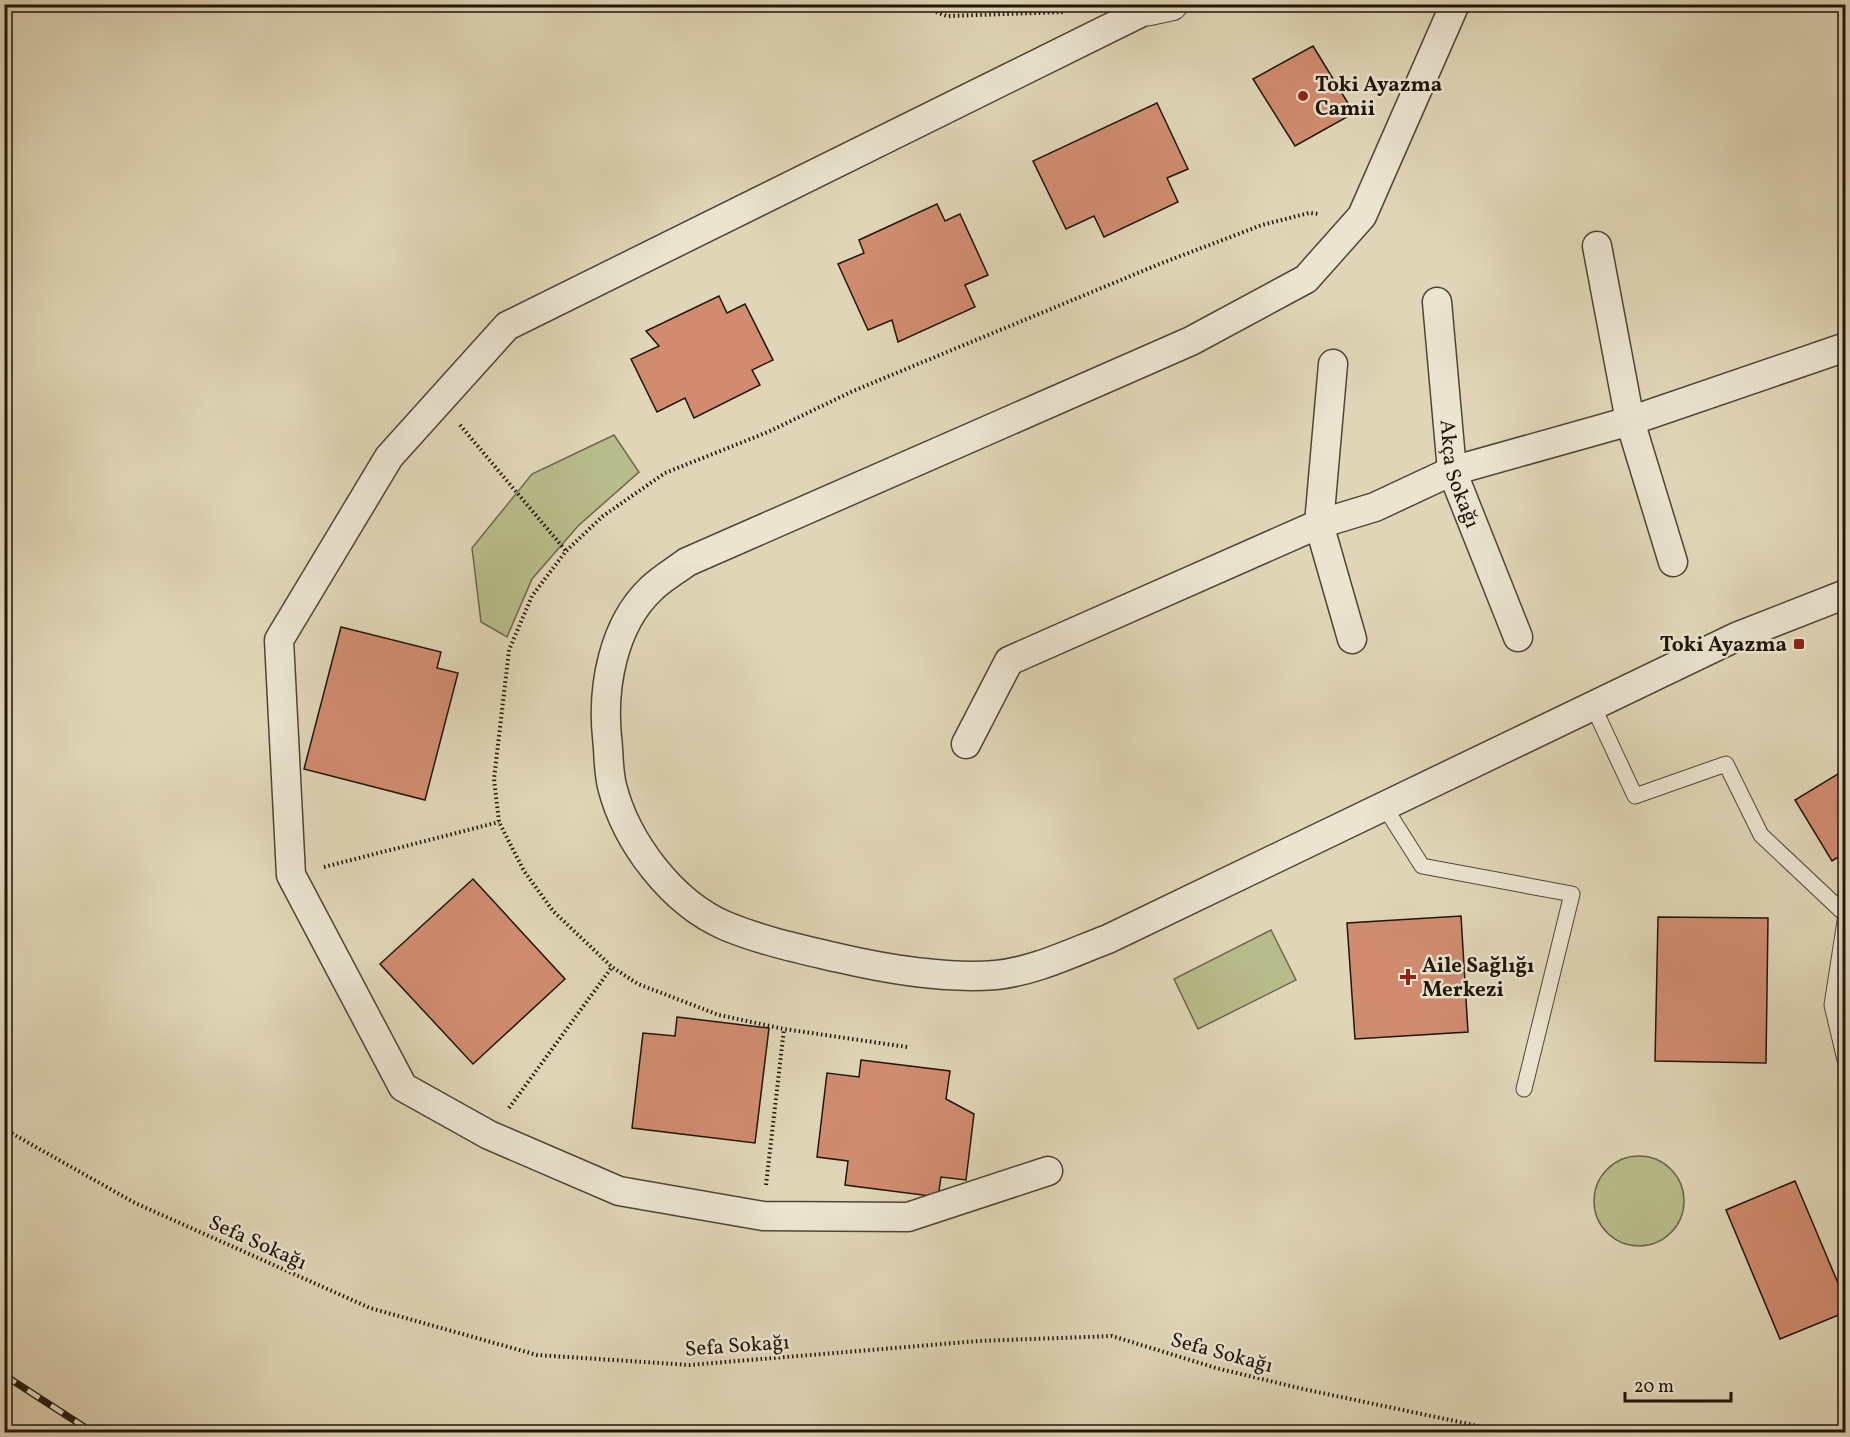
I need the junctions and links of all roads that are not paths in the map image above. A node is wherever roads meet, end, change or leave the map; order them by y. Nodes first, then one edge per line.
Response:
1 (1455, 4) edge
2 (1157, 6) edge
3 (1598, 246) dead end
4 (1437, 302) dead end
5 (1845, 346) edge
6 (1333, 364) dead end
7 (1630, 421) junction
8 (1452, 471) junction
9 (1320, 524) junction
10 (1673, 562) dead end
11 (1845, 594) edge
12 (1518, 637) dead end
13 (1352, 639) dead end
14 (1593, 705) junction
15 (966, 744) dead end
16 (1384, 806) junction
17 (1832, 1005) junction
18 (1845, 1024) edge
19 (1845, 1064) edge
20 (1524, 1089) dead end
21 (1048, 1171) dead end

1 - 16 street
2 - 21 street
3 - 7 street
4 - 8 street, Akça Sokağı
5 - 7 street
6 - 9 street
7 - 8 street
7 - 10 street
8 - 9 street
8 - 12 street, Akça Sokağı
9 - 13 street
9 - 15 street
11 - 14 street
14 - 16 street
14 - 17 lane
16 - 20 lane
17 - 18 lane
17 - 19 lane

